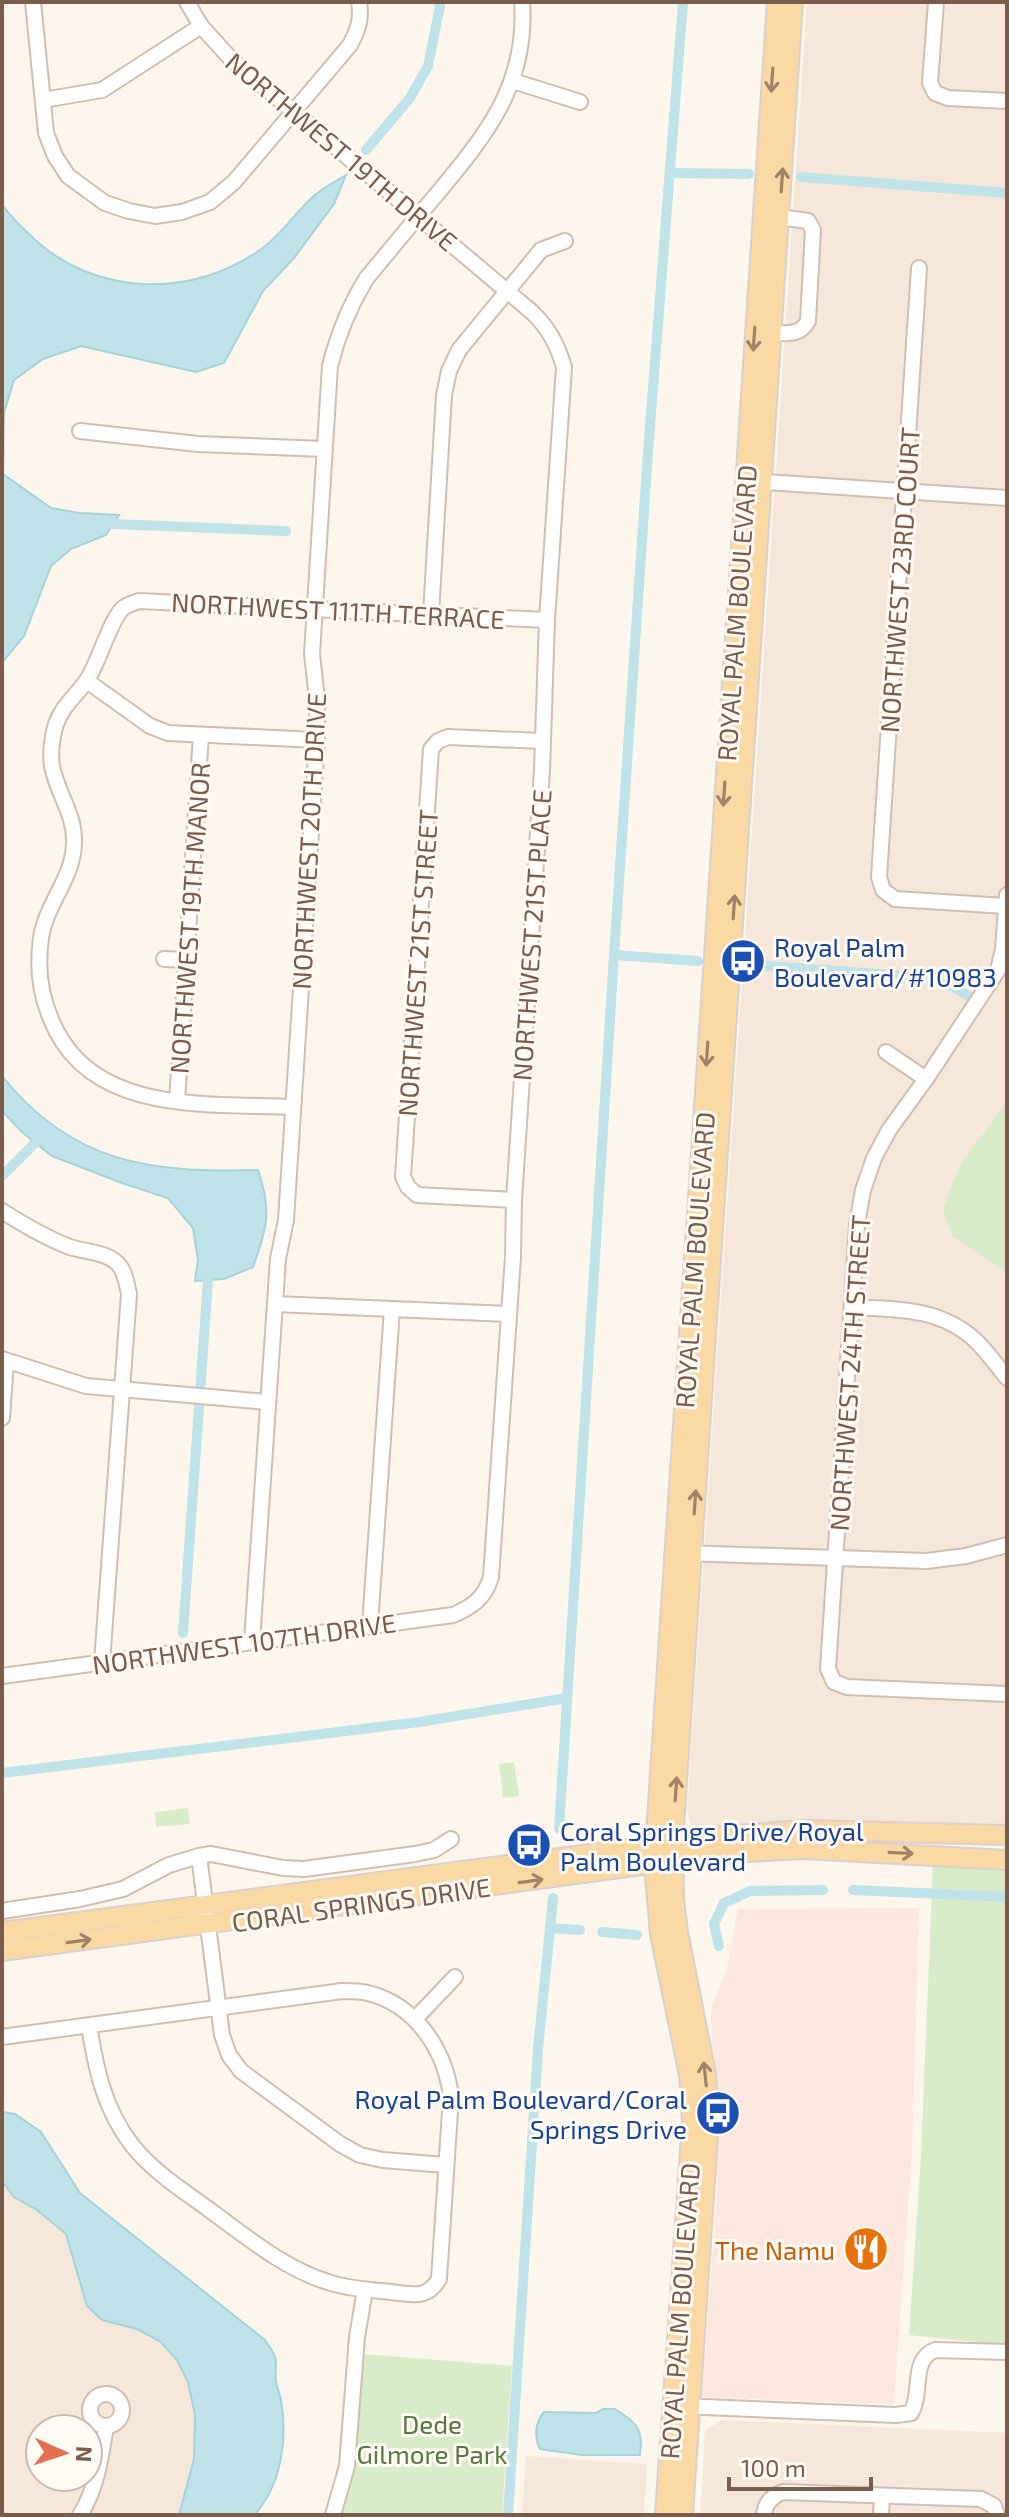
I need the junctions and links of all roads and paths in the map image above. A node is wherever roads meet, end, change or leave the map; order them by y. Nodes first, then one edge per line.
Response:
1 (33, 2) edge
2 (187, 2) edge
3 (522, 2) edge
4 (777, 2) edge
5 (793, 2) edge
6 (936, 2) edge
7 (360, 8) edge
8 (201, 26) junction
9 (513, 81) junction
10 (43, 100) junction
11 (1007, 101) edge
12 (580, 102) dead end
13 (293, 112) junction
14 (418, 216) junction
15 (779, 217) junction
16 (565, 241) dead end
17 (919, 268) dead end
18 (506, 291) junction
19 (772, 333) junction
20 (80, 431) dead end
21 (324, 449) junction
22 (754, 481) junction
23 (905, 490) junction
24 (1007, 498) edge
25 (316, 609) junction
26 (431, 614) junction
27 (547, 620) junction
28 (87, 681) junction
29 (201, 735) junction
30 (317, 740) junction
31 (542, 741) junction
32 (1007, 895) edge
33 (1006, 906) edge
34 (164, 959) dead end
35 (186, 960) junction
36 (886, 1052) dead end
37 (926, 1079) junction
38 (177, 1101) junction
39 (293, 1107) junction
40 (514, 1200) junction
41 (2, 1211) edge
42 (275, 1304) junction
43 (852, 1307) junction
44 (392, 1309) junction
45 (509, 1314) junction
46 (4, 1360) edge
47 (1007, 1378) edge
48 (121, 1391) junction
49 (267, 1402) junction
50 (2, 1418) edge
51 (1007, 1545) edge
52 (683, 1553) junction
53 (836, 1557) junction
54 (481, 1598) joint
55 (370, 1625) junction
56 (252, 1641) junction
57 (102, 1662) junction
58 (2, 1676) edge
59 (1007, 1694) edge
60 (1007, 1835) edge
61 (451, 1839) dead end
62 (664, 1853) junction
63 (199, 1856) junction
64 (1007, 1860) edge
65 (204, 1904) junction
66 (2, 1911) edge
67 (207, 1924) junction
68 (2, 1932) edge
69 (2, 1951) edge
70 (455, 1977) dead end
71 (219, 2008) junction
72 (415, 2019) junction
73 (89, 2026) junction
74 (2, 2037) edge
75 (445, 2165) junction
76 (365, 2290) junction
77 (1007, 2352) edge
78 (681, 2406) junction
79 (106, 2426) dead end
80 (882, 2496) junction
81 (996, 2510) edge
82 (80, 2515) edge
83 (333, 2515) edge
84 (665, 2515) edge
85 (683, 2515) edge
86 (764, 2515) edge
87 (881, 2515) edge

1 - 10 street
2 - 8 street, NORTHWEST 19TH DRIVE
3 - 9 street, NORTHWEST 20TH DRIVE
4 -> 22 main road, ROYAL PALM BOULEVARD
15 -> 5 main road, ROYAL PALM BOULEVARD
6 - 11 street
7 - 13 street
8 - 10 street
8 - 13 street, NORTHWEST 19TH DRIVE
9 - 12 street
9 - 14 street, NORTHWEST 20TH DRIVE
10 - 13 street
13 - 14 street, NORTHWEST 19TH DRIVE
14 - 18 street, NORTHWEST 19TH DRIVE
14 - 21 street, NORTHWEST 20TH DRIVE
15 - 19 main road, ROYAL PALM BOULEVARD
15 - 19 street
16 - 18 street
17 - 23 street, NORTHWEST 23RD COURT
18 - 26 street
18 - 27 street, NORTHWEST 21ST PLACE
19 - 22 main road, ROYAL PALM BOULEVARD
20 - 21 street
21 - 25 street, NORTHWEST 20TH DRIVE
22 - 23 street
22 - 52 main road, ROYAL PALM BOULEVARD
23 - 24 street
23 - 33 street, NORTHWEST 23RD COURT
25 - 26 street, NORTHWEST 111TH TERRACE
25 - 28 street, NORTHWEST 111TH TERRACE
25 - 30 street, NORTHWEST 20TH DRIVE
26 - 27 street, NORTHWEST 111TH TERRACE
27 - 31 street, NORTHWEST 21ST PLACE
28 - 29 street
28 - 38 street
29 - 30 street
29 - 35 street, NORTHWEST 19TH MANOR
30 - 39 street, NORTHWEST 20TH DRIVE
31 - 40 street, NORTHWEST 21ST PLACE
31 - 40 street, NORTHWEST 21ST STREET
32 - 33 street, NORTHWEST 24TH STREET
33 - 37 street, NORTHWEST 24TH STREET
34 - 35 street
35 - 38 street, NORTHWEST 19TH MANOR
36 - 37 street
37 - 43 street, NORTHWEST 24TH STREET
38 - 39 street
39 - 42 street, NORTHWEST 20TH DRIVE
40 - 45 street, NORTHWEST 21ST PLACE
41 - 48 street
42 - 44 street
42 - 49 street, NORTHWEST 20TH DRIVE
43 - 47 street
43 - 53 street, NORTHWEST 24TH STREET
44 - 45 street
44 - 55 street
45 - 54 street, NORTHWEST 21ST PLACE
46 - 48 street
46 - 50 street
48 - 49 street
48 - 57 street
49 - 56 street, NORTHWEST 20TH DRIVE
51 - 53 street
52 - 53 street
52 - 62 main road, ROYAL PALM BOULEVARD
53 - 59 street, NORTHWEST 24TH STREET
54 - 55 street, NORTHWEST 107TH DRIVE
55 - 56 street, NORTHWEST 107TH DRIVE
56 - 57 street, NORTHWEST 107TH DRIVE
57 - 58 street, NORTHWEST 107TH DRIVE
60 - 62 main road, CORAL SPRINGS DRIVE
61 - 63 street
62 -> 64 main road, CORAL SPRINGS DRIVE
62 - 65 main road, CORAL SPRINGS DRIVE
67 -> 62 main road, CORAL SPRINGS DRIVE
62 - 78 main road, ROYAL PALM BOULEVARD
63 - 65 street
63 - 66 street
65 - 67 street
65 - 68 main road, CORAL SPRINGS DRIVE
69 -> 67 main road, CORAL SPRINGS DRIVE
67 - 71 street
70 - 72 street
71 - 72 street
71 - 73 street
71 - 75 street
72 - 75 street
73 - 74 street
73 - 76 street
75 - 76 street
76 - 83 street
77 - 78 street
78 - 84 main road, ROYAL PALM BOULEVARD
78 - 85 main road, ROYAL PALM BOULEVARD
79 - 82 street
80 - 81 street
80 - 86 street
80 - 87 street

